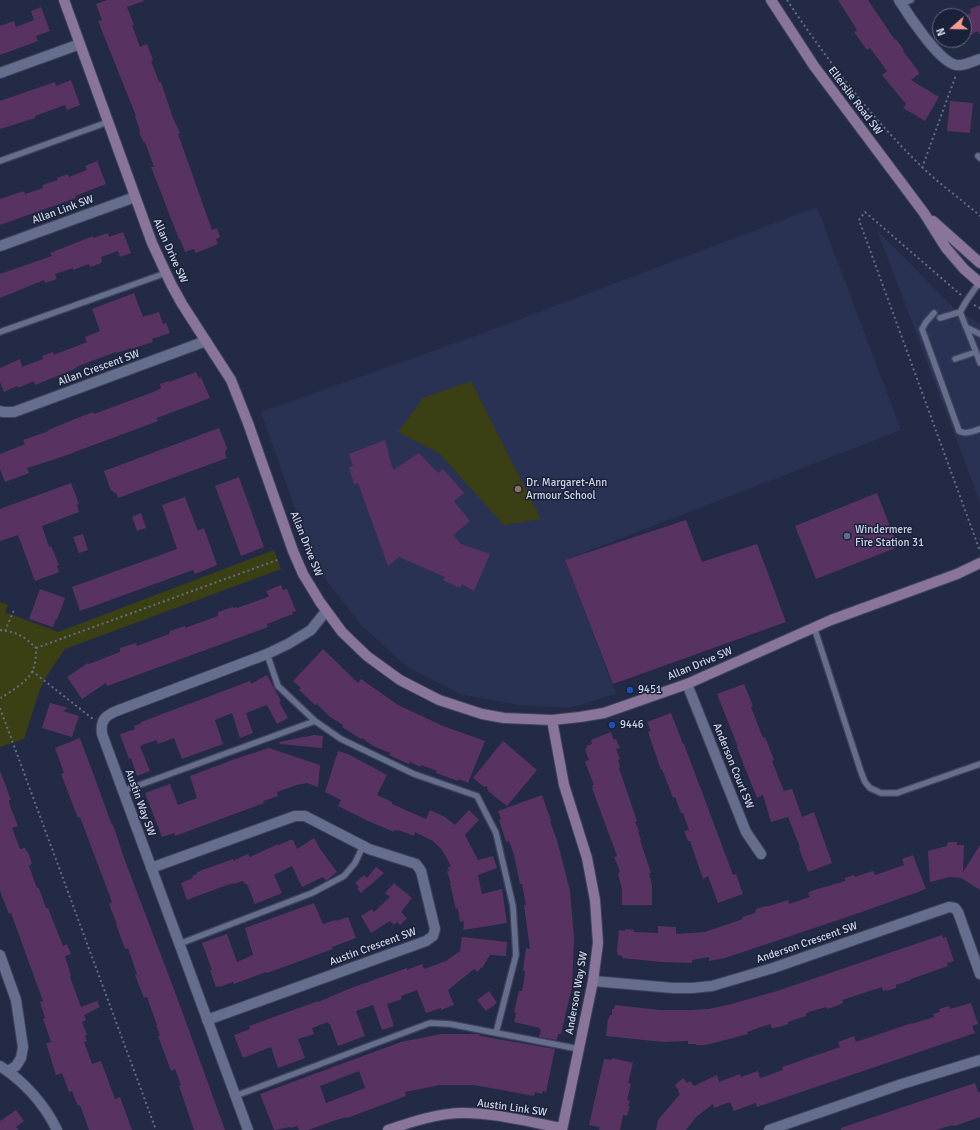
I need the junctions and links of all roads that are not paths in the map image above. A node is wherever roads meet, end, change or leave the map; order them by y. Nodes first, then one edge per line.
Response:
1 (64, 0) edge
2 (771, 0) edge
3 (912, 0) edge
4 (900, 2) edge
5 (80, 44) junction
6 (980, 59) edge
7 (0, 74) edge
8 (108, 122) junction
9 (0, 161) edge
10 (135, 197) junction
11 (924, 213) junction
12 (0, 246) edge
13 (980, 263) edge
14 (166, 273) junction
15 (980, 283) edge
16 (960, 312) junction
17 (934, 313) dead end
18 (940, 318) dead end
19 (966, 326) junction
20 (0, 332) edge
21 (980, 334) edge
22 (206, 341) junction
23 (976, 352) junction
24 (955, 359) dead end
25 (980, 363) edge
26 (0, 411) edge
27 (980, 429) edge
28 (980, 563) edge
29 (326, 611) junction
30 (814, 627) junction
31 (267, 654) junction
32 (687, 684) junction
33 (552, 720) junction
34 (315, 721) junction
35 (980, 764) edge
36 (123, 791) junction
37 (363, 846) junction
38 (761, 854) dead end
39 (151, 868) junction
40 (179, 944) junction
41 (0, 955) edge
42 (980, 974) edge
43 (593, 981) junction
44 (207, 1020) junction
45 (496, 1033) junction
46 (579, 1050) junction
47 (980, 1060) edge
48 (4, 1069) edge
49 (235, 1096) junction
50 (562, 1129) edge
51 (57, 1130) edge
52 (248, 1130) edge
53 (388, 1130) edge
54 (769, 1130) edge

1 - 5 street, Allan Drive SW
2 - 11 street, Ellerslie Road SW
3 - 4 lane
4 - 6 street
5 - 7 street
5 - 8 street, Allan Drive SW
8 - 9 lane
8 - 10 street, Allan Drive SW
10 - 12 street, Allan Link SW
10 - 14 street, Allan Drive SW
11 - 13 street, Ellerslie Road SW
11 - 15 street, Ellerslie Road SW
14 - 20 lane
14 - 22 street, Allan Drive SW
15 - 16 lane
16 - 18 lane
16 - 19 lane
17 - 27 lane
19 - 21 lane
19 - 23 lane
22 - 26 street, Allan Crescent SW
22 - 29 street, Allan Drive SW
23 - 24 lane
23 - 25 lane
28 - 30 street, Allan Drive SW
29 - 31 street
29 - 33 street, Allan Drive SW
30 - 32 street, Allan Drive SW
30 - 35 lane
31 - 34 lane
31 - 36 street, Austin Way SW
32 - 33 street, Allan Drive SW
32 - 38 street, Anderson Court SW
33 - 43 street, Anderson Way SW
34 - 36 lane
34 - 45 lane
36 - 39 street, Austin Way SW
37 - 39 street, Austin Crescent SW
37 - 40 lane
37 - 44 street, Austin Crescent SW
39 - 40 street, Austin Way SW
40 - 44 street, Austin Way SW
41 - 48 street
42 - 43 street, Anderson Crescent SW
43 - 46 street, Anderson Way SW
44 - 49 street, Austin Way SW
45 - 46 lane
45 - 49 lane
46 - 50 street, Anderson Way SW
47 - 54 street
48 - 51 street
49 - 52 street, Austin Way SW
50 - 53 street, Austin Link SW

